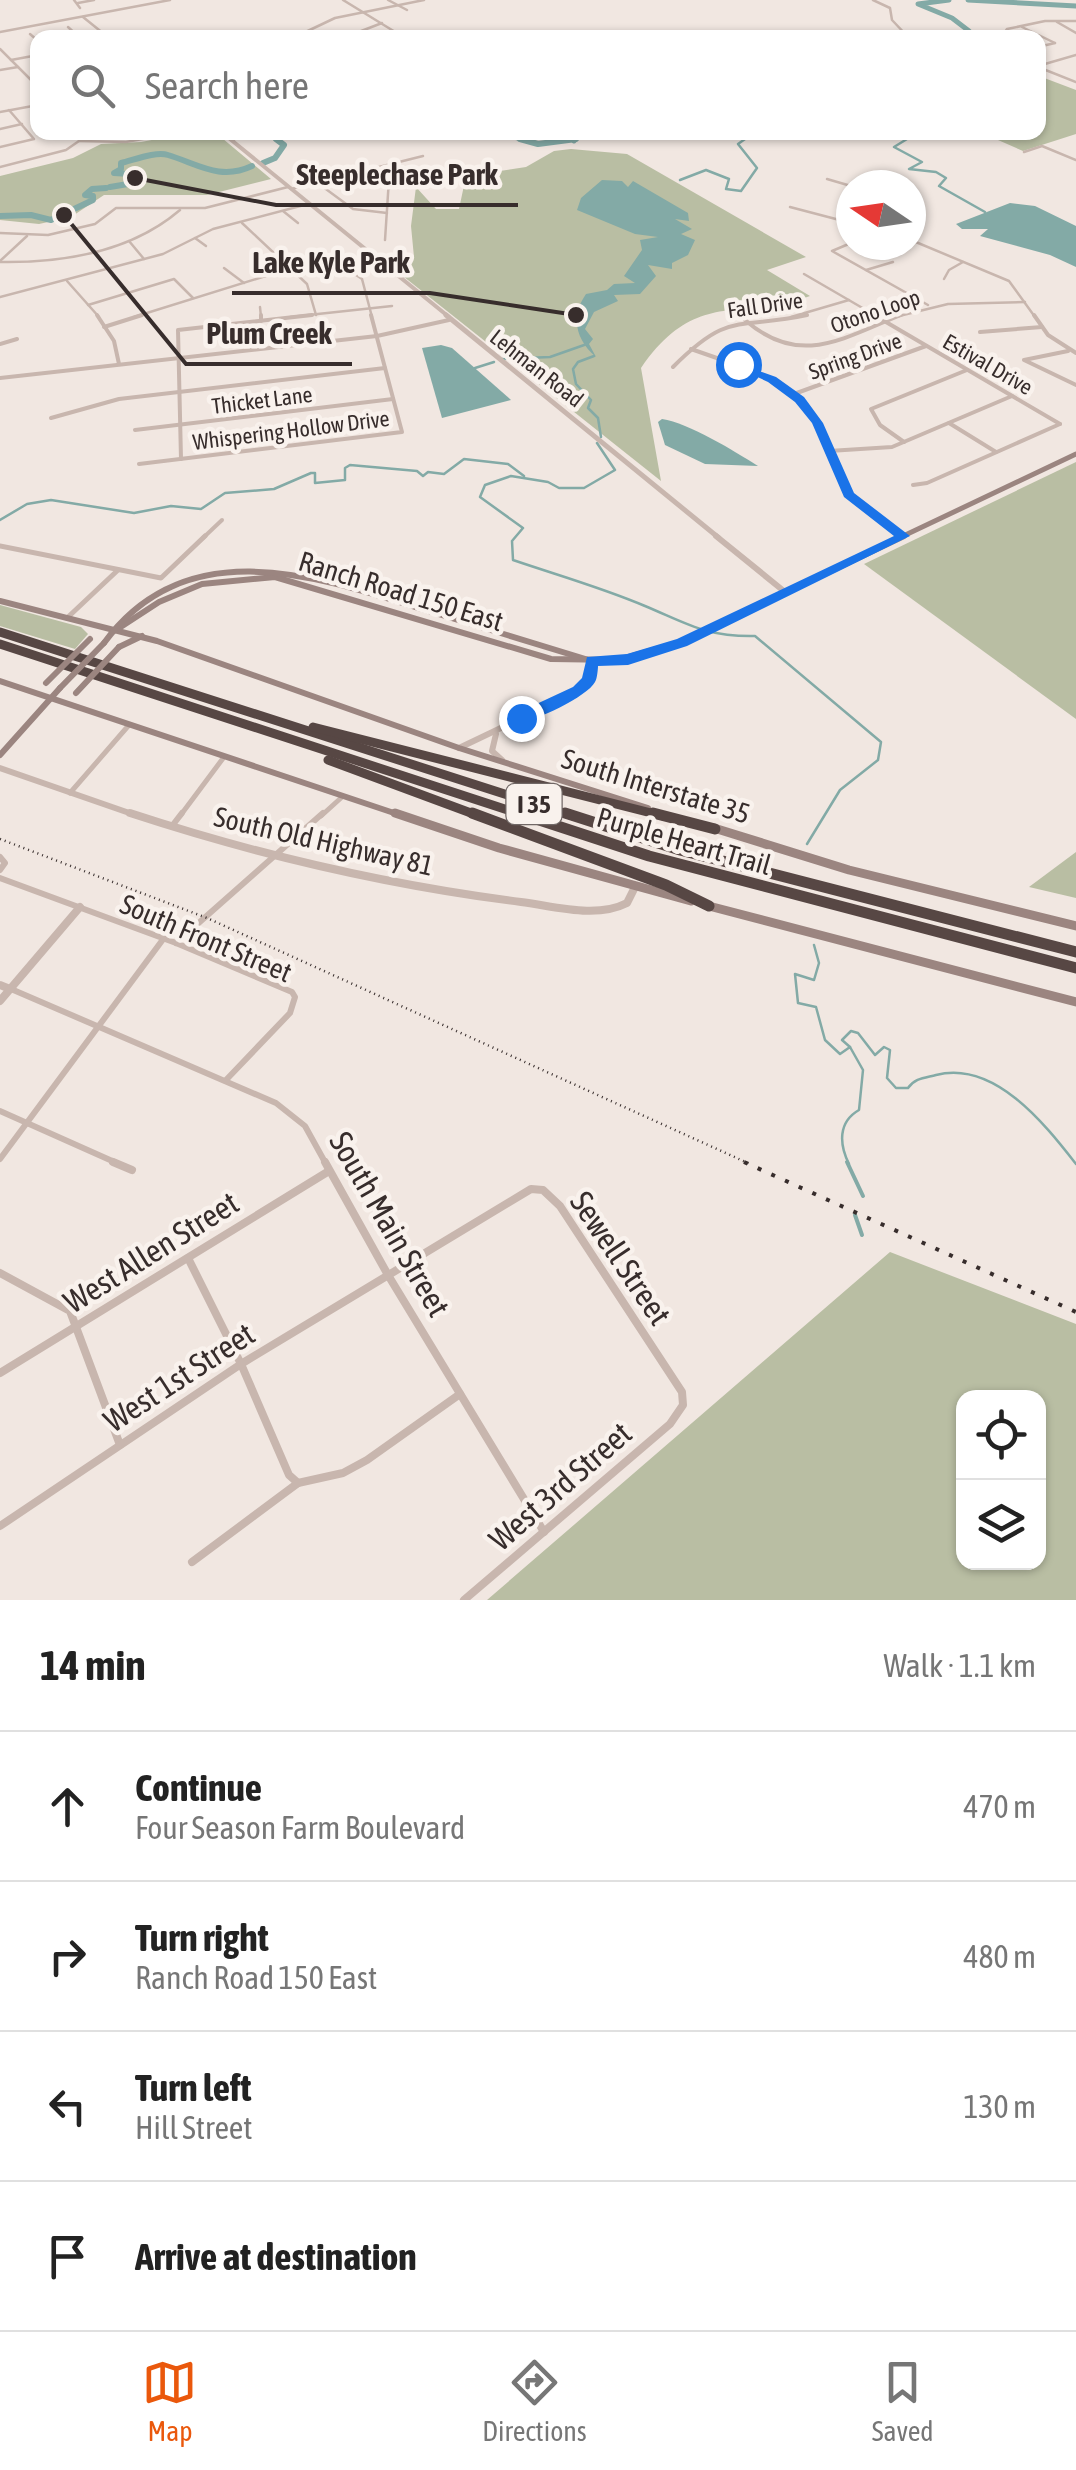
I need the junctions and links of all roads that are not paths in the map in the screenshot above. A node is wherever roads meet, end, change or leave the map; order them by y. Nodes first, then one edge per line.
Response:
1 (94, 0) edge
2 (170, 0) edge
3 (343, 0) edge
4 (388, 0) edge
5 (424, 0) edge
6 (873, 0) edge
7 (78, 4) edge
8 (398, 5) junction
9 (407, 10) dead end
10 (363, 12) junction
11 (83, 17) junction
12 (1056, 21) junction
13 (1076, 21) edge
14 (382, 23) junction
15 (1020, 26) junction
16 (68, 28) dead end
17 (70, 30) edge
18 (98, 30) edge
19 (310, 30) edge
20 (364, 30) edge
21 (393, 30) edge
22 (901, 30) edge
23 (1008, 30) edge
24 (1028, 30) edge
25 (0, 32) edge
26 (1076, 33) edge
27 (0, 49) edge
28 (1076, 55) edge
29 (30, 56) edge
30 (11, 60) junction
31 (1046, 64) edge
32 (18, 67) junction
33 (0, 70) edge
34 (1046, 70) edge
35 (1076, 75) edge
36 (1066, 78) junction
37 (30, 80) edge
38 (1076, 82) edge
39 (30, 106) edge
40 (10, 110) junction
41 (0, 112) edge
42 (22, 124) junction
43 (0, 129) edge
44 (30, 134) edge
45 (30, 140) edge
46 (137, 140) edge
47 (232, 140) edge
48 (79, 141) joint
49 (126, 142) joint
50 (1036, 144) dead end
51 (1042, 146) junction
52 (0, 147) edge
53 (1024, 152) dead end
54 (423, 156) dead end
55 (1076, 160) edge
56 (0, 167) edge
57 (378, 168) junction
58 (827, 179) dead end
59 (836, 182) edge
60 (318, 183) junction
61 (290, 188) junction
62 (308, 204) junction
63 (790, 207) dead end
64 (182, 209) junction
65 (282, 211) junction
66 (387, 213) junction
67 (836, 218) edge
68 (240, 222) junction
69 (298, 224) dead end
70 (0, 234) edge
71 (27, 236) junction
72 (195, 238) junction
73 (386, 240) dead end
74 (130, 241) junction
75 (206, 246) dead end
76 (926, 246) edge
77 (336, 254) dead end
78 (144, 259) junction
79 (848, 260) edge
80 (964, 261) junction
81 (0, 262) edge
82 (894, 262) dead end
83 (224, 268) dead end
84 (289, 269) junction
85 (866, 270) junction
86 (804, 274) dead end
87 (356, 275) dead end
88 (944, 279) dead end
89 (66, 280) junction
90 (244, 284) junction
91 (0, 297) edge
92 (194, 299) junction
93 (849, 300) junction
94 (1025, 302) junction
95 (88, 305) junction
96 (260, 306) dead end
97 (392, 306) dead end
98 (930, 307) junction
99 (370, 308) junction
100 (316, 315) junction
101 (261, 320) junction
102 (448, 320) junction
103 (744, 320) junction
104 (886, 322) junction
105 (104, 327) junction
106 (1042, 327) junction
107 (980, 332) dead end
108 (377, 336) junction
109 (17, 339) dead end
110 (0, 344) edge
111 (926, 346) junction
112 (691, 349) junction
113 (1074, 352) edge
114 (178, 358) junction
115 (119, 364) junction
116 (385, 368) junction
117 (673, 368) dead end
118 (967, 370) junction
119 (0, 378) edge
120 (1076, 385) edge
121 (179, 392) junction
122 (794, 394) junction
123 (1012, 396) junction
124 (393, 399) junction
125 (51, 418) dead end
126 (950, 423) junction
127 (181, 424) junction
128 (135, 430) dead end
129 (904, 442) junction
130 (828, 452) junction
131 (996, 452) junction
132 (1076, 454) edge
133 (181, 459) junction
134 (139, 464) dead end
135 (913, 485) dead end
136 (222, 520) dead end
137 (903, 536) junction
138 (0, 546) edge
139 (118, 570) junction
140 (162, 578) junction
141 (169, 588) junction
142 (785, 592) junction
143 (0, 600) edge
144 (410, 606) junction
145 (404, 614) junction
146 (67, 618) junction
147 (91, 624) junction
148 (116, 630) junction
149 (0, 632) edge
150 (142, 636) junction
151 (0, 644) edge
152 (592, 661) junction
153 (0, 681) edge
154 (24, 689) junction
155 (50, 698) junction
156 (76, 708) junction
157 (265, 718) junction
158 (129, 726) junction
159 (504, 726) junction
160 (258, 731) junction
161 (459, 748) junction
162 (0, 755) edge
163 (224, 757) junction
164 (504, 763) junction
165 (0, 768) edge
166 (70, 793) junction
167 (342, 797) junction
168 (170, 828) junction
169 (714, 828) junction
170 (274, 856) junction
171 (0, 857) edge
172 (0, 870) edge
173 (0, 878) edge
174 (635, 886) junction
175 (709, 906) junction
176 (80, 908) junction
177 (1076, 926) edge
178 (164, 938) junction
179 (176, 943) junction
180 (1076, 952) edge
181 (1076, 968) edge
182 (0, 985) edge
183 (10, 988) junction
184 (0, 1000) edge
185 (1076, 1002) edge
186 (98, 1026) junction
187 (226, 1080) junction
188 (0, 1111) edge
189 (28, 1122) junction
190 (0, 1160) edge
191 (132, 1170) dead end
192 (328, 1171) junction
193 (188, 1258) junction
194 (0, 1273) edge
195 (388, 1275) junction
196 (78, 1327) junction
197 (241, 1364) junction
198 (0, 1374) edge
199 (460, 1394) junction
200 (683, 1406) joint
201 (120, 1445) junction
202 (298, 1483) junction
203 (0, 1526) edge
204 (544, 1532) junction
205 (192, 1562) dead end
206 (464, 1600) edge

1 - 7 street
2 - 11 street
3 - 10 street
4 - 8 street
5 - 8 street
6 - 22 street
8 - 9 street
8 - 10 street
10 - 14 street
10 - 19 street
11 - 18 street
11 - 25 street
12 - 13 street
12 - 15 street
12 - 26 street
14 - 20 street
14 - 21 street
15 - 23 street
15 - 24 street
16 - 17 street
27 - 30 street
28 - 31 street
29 - 30 street
30 - 32 street
32 - 33 street
32 - 37 street
34 - 36 street
35 - 36 street
36 - 38 street
39 - 40 street
40 - 41 street
40 - 42 street
42 - 43 street
42 - 44 street
45 - 52 street
46 - 49 street
47 - 61 street, Lehman Road
48 - 49 street
48 - 56 street
50 - 51 street
51 - 53 street
51 - 55 street
54 - 57 street
57 - 60 street
57 - 66 street
58 - 59 street
60 - 61 street
60 - 66 street
61 - 62 street, Lehman Road
61 - 64 street
62 - 65 street
62 - 102 street, Lehman Road
63 - 67 street
64 - 71 street
64 - 74 street
65 - 68 street
65 - 69 street
66 - 73 street
68 - 72 street
68 - 84 street
70 - 71 street
71 - 81 street
72 - 75 street
72 - 78 street
74 - 78 street
74 - 81 street
76 - 80 street
77 - 84 street
78 - 89 street
79 - 85 street
80 - 88 street
80 - 94 street
82 - 85 street
83 - 90 street
84 - 90 street
84 - 100 street
85 - 98 street
86 - 93 street, Estival Drive
87 - 99 street, Whispering Hollow Drive
89 - 91 street
89 - 95 street
90 - 92 street
92 - 95 street
92 - 105 street
93 - 103 street, Fall Drive
93 - 104 street, Estival Drive
94 - 98 street, Otono Loop
94 - 106 street
95 - 105 street
96 - 101 street
97 - 99 street
98 - 104 street, Otono Loop
99 - 100 street
99 - 108 street, Whispering Hollow Drive
100 - 101 street
101 - 114 street
102 - 108 street
102 - 142 street, Lehman Road
103 - 104 street, Otono Loop
103 - 112 street, Fall Drive
104 - 111 street, Estival Drive
105 - 115 street
106 - 107 street
106 - 113 street
108 - 114 street
108 - 116 street, Whispering Hollow Drive
109 - 110 street
111 - 118 street, Estival Drive
111 - 122 street, Spring Drive
112 - 117 street, Fall Drive
112 - 122 street
113 - 120 street
114 - 115 street
114 - 121 street
115 - 119 street
116 - 121 street
116 - 124 street, Whispering Hollow Drive
118 - 123 street, Estival Drive
118 - 129 street
121 - 125 street
121 - 127 street
122 - 130 street
123 - 126 street
123 - 131 street, Estival Drive
124 - 127 street, Thicket Lane
124 - 133 street, Whispering Hollow Drive
126 - 129 street
126 - 131 street
127 - 128 street, Thicket Lane
127 - 133 street
129 - 130 street
130 - 137 street
131 - 135 street
132 - 137 main road, Ranch Road 150 East
133 - 134 street, Whispering Hollow Drive
136 - 140 street
137 - 142 main road, Ranch Road 150 East
138 - 139 street
139 - 140 street
139 - 146 street
140 - 141 street
141 - 144 main road, Ranch Road 150 East
141 - 148 main road, Ranch Road 150 East
142 - 152 main road, Ranch Road 150 East
143 - 146 main road, South Interstate 35
144 - 145 main road
144 - 152 main road, Ranch Road 150 East
145 - 148 main road, Ranch Road 150 East
145 - 152 main road, Ranch Road 150 East
146 - 147 main road, South Interstate 35
147 - 148 main road, South Interstate 35
147 - 154 main road, bridge
148 - 150 main road, South Interstate 35
148 - 155 main road, bridge
149 - 157 highway, Purple Heart Trail / I 35
150 - 156 main road, bridge
150 - 161 main road, South Interstate 35
151 - 160 highway, Purple Heart Trail / I 35
152 - 159 street
153 - 154 main road
154 - 155 main road
155 - 156 main road
155 - 162 main road
156 - 158 main road
157 - 169 highway
157 - 180 highway, Purple Heart Trail / I 35
158 - 163 main road
158 - 166 street
159 - 161 street
159 - 164 street
160 - 175 highway
160 - 181 highway, Purple Heart Trail / I 35
161 - 164 main road, South Interstate 35
163 - 167 main road
163 - 168 street
164 - 169 main road, South Interstate 35
165 - 166 street, South Old Highway 81
166 - 168 street, South Old Highway 81
167 - 170 street
167 - 174 main road
168 - 170 street, South Old Highway 81
169 - 177 main road, South Interstate 35
170 - 174 street, South Old Highway 81
170 - 179 street
171 - 172 street
173 - 176 street, South Front Street
174 - 175 main road
175 - 185 main road
176 - 178 street, South Front Street
176 - 183 street
178 - 179 street, South Front Street
178 - 186 street
179 - 187 street, South Front Street
182 - 183 street, South Main Street
183 - 184 street
183 - 186 street, South Main Street
186 - 187 street, South Main Street
186 - 189 street
187 - 192 street, South Main Street
188 - 189 street
189 - 190 street
189 - 191 street
192 - 193 street, West Allen Street
192 - 195 street, South Main Street
193 - 196 street, West Allen Street
193 - 197 street
194 - 196 street
195 - 197 street, West 1st Street
195 - 199 street, South Main Street
195 - 200 street, Sewell Street
196 - 198 street, West Allen Street
196 - 201 street
197 - 201 street, West 1st Street
197 - 202 street
199 - 202 street
199 - 204 street, South Main Street
200 - 204 street, West 3rd Street
201 - 203 street, West 1st Street
202 - 205 street
204 - 206 street, West 3rd Street

